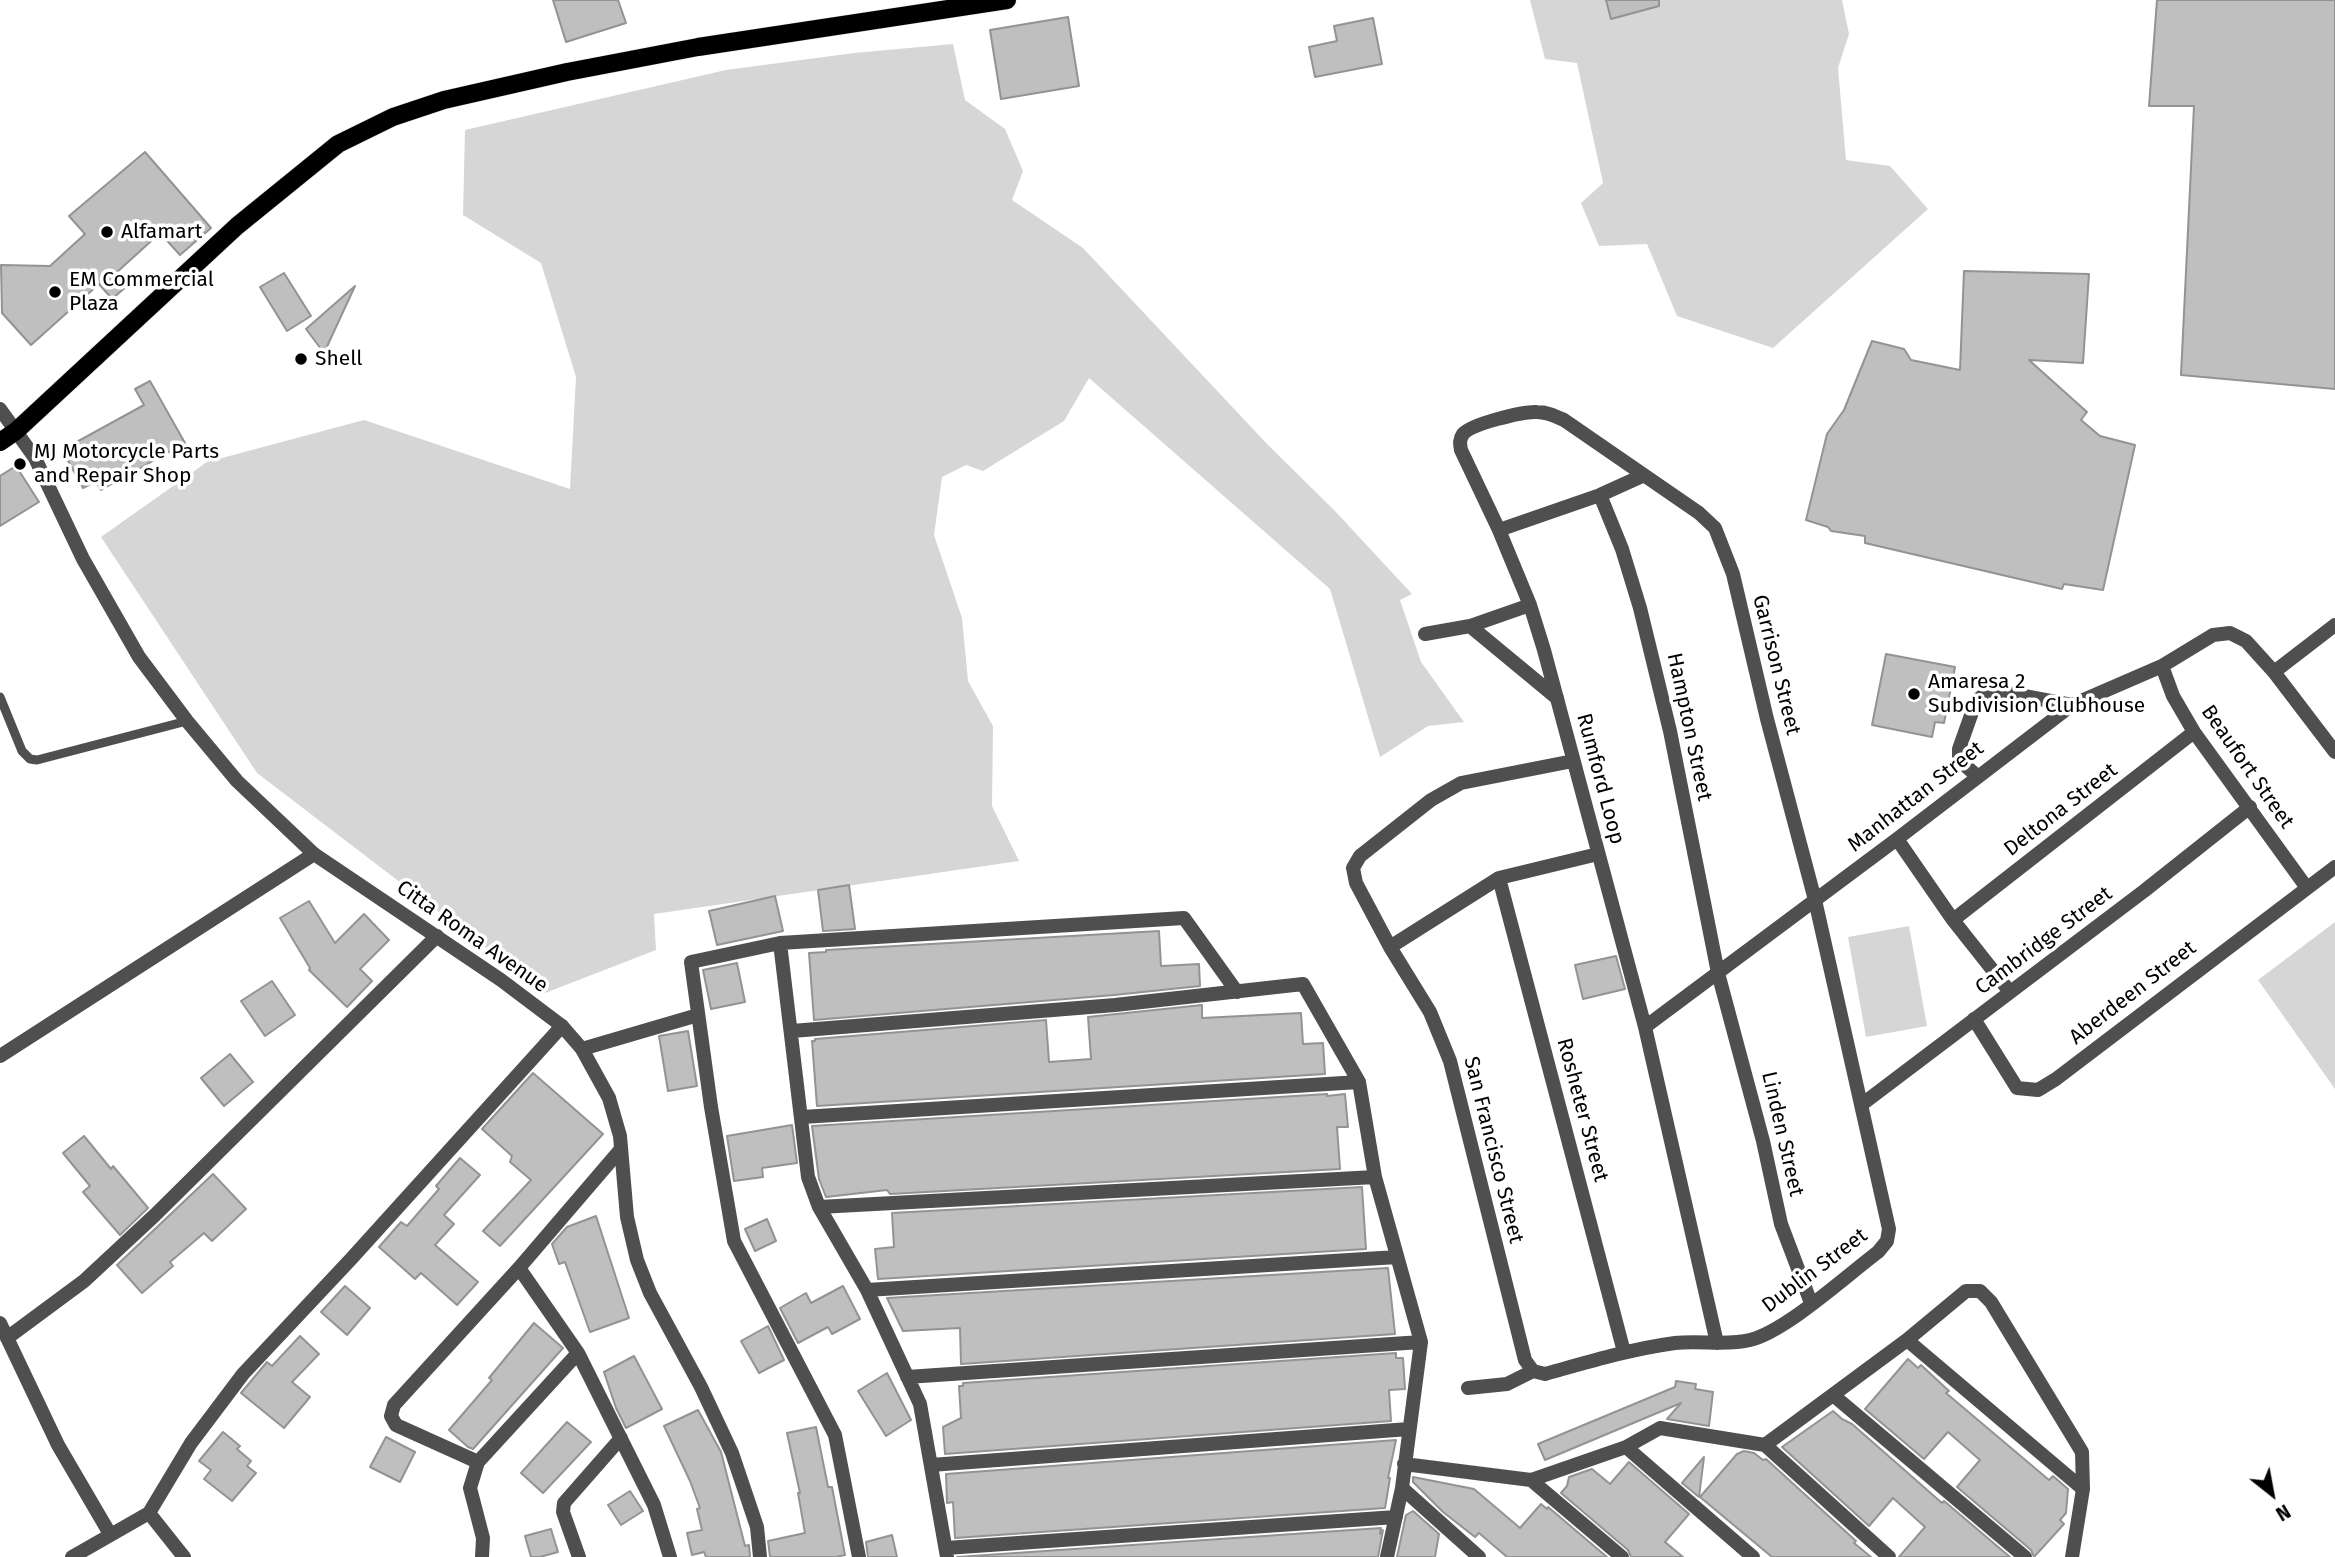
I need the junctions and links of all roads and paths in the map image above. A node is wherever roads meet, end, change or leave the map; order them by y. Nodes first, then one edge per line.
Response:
1 (1007, 0) edge
2 (0, 409) edge
3 (16, 431) junction
4 (0, 442) edge
5 (1642, 476) junction
6 (1600, 495) junction
7 (1499, 530) junction
8 (1530, 605) junction
9 (2335, 625) edge
10 (1470, 626) junction
11 (1425, 634) dead end
12 (2162, 666) junction
13 (2274, 672) junction
14 (0, 697) edge
15 (1557, 698) junction
16 (2071, 705) junction
17 (187, 720) junction
18 (2194, 732) junction
19 (2334, 748) edge
20 (1573, 761) junction
21 (1977, 776) junction
22 (2250, 807) junction
23 (1897, 839) junction
24 (314, 854) junction
25 (1598, 854) junction
26 (2335, 867) edge
27 (1499, 878) junction
28 (2307, 888) junction
29 (1815, 900) junction
30 (1953, 920) junction
31 (437, 936) junction
32 (780, 943) junction
33 (1391, 947) junction
34 (1718, 973) junction
35 (1237, 992) junction
36 (2010, 992) junction
37 (698, 1015) junction
38 (1973, 1019) junction
39 (562, 1026) junction
40 (1646, 1027) junction
41 (792, 1031) junction
42 (582, 1049) junction
43 (0, 1056) edge
44 (1359, 1082) junction
45 (1861, 1105) junction
46 (802, 1117) junction
47 (621, 1149) junction
48 (1375, 1177) junction
49 (819, 1206) junction
50 (1397, 1257) junction
51 (519, 1268) junction
52 (867, 1290) junction
53 (1811, 1303) junction
54 (0, 1323) edge
55 (7, 1338) junction
56 (1907, 1340) junction
57 (1421, 1342) junction
58 (1717, 1343) junction
59 (1624, 1352) junction
60 (578, 1353) junction
61 (1533, 1371) junction
62 (907, 1377) junction
63 (1468, 1388) dead end
64 (1833, 1395) junction
65 (1409, 1429) junction
66 (621, 1437) junction
67 (1766, 1445) junction
68 (1626, 1447) junction
69 (478, 1462) junction
70 (1404, 1464) junction
71 (931, 1465) junction
72 (1531, 1480) junction
73 (1402, 1488) junction
74 (2083, 1489) junction
75 (149, 1513) junction
76 (1396, 1517) junction
77 (110, 1534) junction
78 (946, 1552) edge
79 (72, 1557) edge
80 (184, 1557) edge
81 (482, 1557) edge
82 (579, 1557) edge
83 (670, 1557) edge
84 (760, 1557) edge
85 (859, 1557) edge
86 (1387, 1557) edge
87 (1479, 1557) edge
88 (1622, 1557) edge
89 (1753, 1557) edge
90 (1889, 1557) edge
91 (2025, 1557) edge
92 (2072, 1557) edge

1 - 3 main road
2 - 3 street, Citta Roma Avenue
3 - 4 main road
3 - 17 street, Citta Roma Avenue
5 - 6 street
5 - 7 street, Rumford Loop
5 - 29 street, Garrison Street
6 - 7 street
6 - 34 street, Hampton Street
7 - 8 street, Rumford Loop
8 - 10 street
8 - 15 street, Rumford Loop
9 - 13 street
10 - 11 street
10 - 15 street
12 - 13 street, Manhattan Street
12 - 16 street, Manhattan Street
12 - 18 street, Beaufort Street
13 - 19 street
14 - 17 lane
15 - 20 street, Rumford Loop
16 - 21 street, Manhattan Street
16 - 21 street
17 - 24 street, Citta Roma Avenue
18 - 22 street, Beaufort Street
18 - 30 street, Deltona Street
20 - 25 street, Rumford Loop
20 - 33 street, San Francisco Street
21 - 23 street, Manhattan Street
22 - 28 street, Beaufort Street
22 - 36 street, Cambridge Street
23 - 29 street, Manhattan Street
23 - 30 street
24 - 31 street, Citta Roma Avenue
24 - 43 street
25 - 27 street
25 - 40 street, Rumford Loop
26 - 28 street, Aberdeen Street
27 - 33 street
27 - 59 street, Rosheter Street
28 - 38 street, Aberdeen Street
29 - 34 street, Manhattan Street
29 - 45 street, Dublin Street
30 - 36 street
31 - 39 street, Citta Roma Avenue
31 - 55 street
32 - 35 street
32 - 37 street
32 - 41 street
33 - 61 street, San Francisco Street
34 - 40 street, Manhattan Street
34 - 53 street, Linden Street
35 - 41 street
35 - 44 street
36 - 38 street, Cambridge Street
37 - 42 street
37 - 85 street
38 - 45 street, Cambridge Street
39 - 42 street, Citta Roma Avenue
39 - 75 street
40 - 58 street, Rumford Loop
41 - 46 street
42 - 47 street, Citta Roma Avenue
44 - 46 street
44 - 48 street
45 - 53 street, Dublin Street
46 - 49 street
47 - 51 street
47 - 84 street, Citta Roma Avenue
48 - 49 street
48 - 50 street
49 - 52 street
50 - 52 street
50 - 57 street
51 - 60 street
51 - 69 street
52 - 62 street
53 - 58 street, Dublin Street
54 - 55 street
55 - 77 street
56 - 64 street
56 - 74 street
56 - 74 street
57 - 62 street
57 - 65 street
58 - 59 street, Dublin Street
59 - 61 street, Dublin Street
60 - 66 street
60 - 69 street
61 - 63 street, Dublin Street
62 - 71 street
64 - 67 street
64 - 91 street
65 - 70 street
65 - 71 street
66 - 82 street
66 - 83 street
67 - 68 street
67 - 90 street
68 - 72 street
68 - 89 street
69 - 81 street
70 - 72 street
70 - 73 street
71 - 78 street
72 - 88 street
73 - 76 street
73 - 87 street
74 - 92 street
75 - 77 street
75 - 80 street
76 - 78 street
76 - 86 street
77 - 79 street

